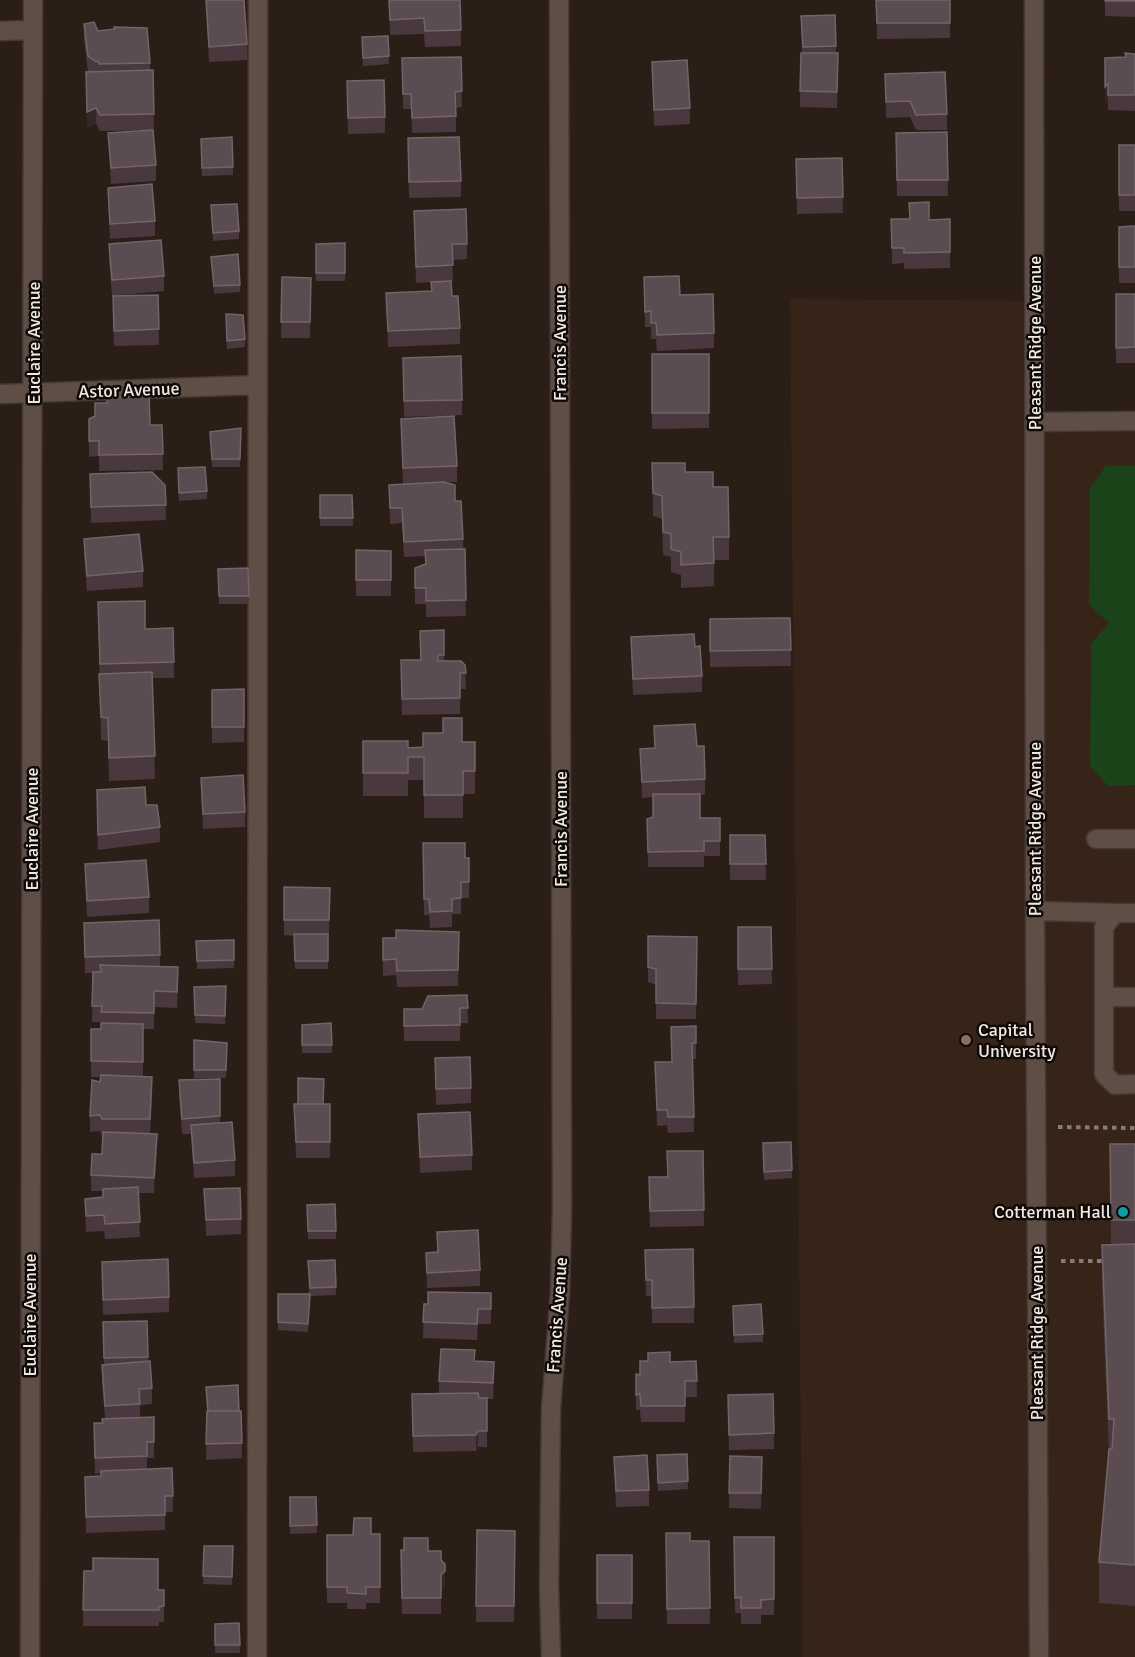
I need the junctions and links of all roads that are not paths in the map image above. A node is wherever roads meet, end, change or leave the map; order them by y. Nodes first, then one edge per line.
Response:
1 (33, 0) edge
2 (258, 0) edge
3 (559, 0) edge
4 (1034, 0) edge
5 (33, 30) junction
6 (0, 31) edge
7 (257, 385) junction
8 (34, 393) junction
9 (0, 394) edge
10 (1135, 421) edge
11 (1035, 422) junction
12 (1096, 839) dead end
13 (1135, 839) edge
14 (1035, 911) junction
15 (1115, 913) junction
16 (1135, 913) edge
17 (1104, 997) junction
18 (1135, 997) edge
19 (1135, 1084) edge
20 (30, 1657) edge
21 (257, 1657) edge
22 (551, 1657) edge
23 (1039, 1657) edge

1 - 5 street, Euclaire Avenue
2 - 7 street
3 - 22 street, Francis Avenue
4 - 11 street, Pleasant Ridge Avenue
5 - 6 street
5 - 8 street, Euclaire Avenue
7 - 8 street, Astor Avenue
7 - 21 street
8 - 9 street, Astor Avenue
8 - 20 street, Euclaire Avenue
10 - 11 street
11 - 14 street, Pleasant Ridge Avenue
12 - 13 street
14 - 15 street
14 - 23 street, Pleasant Ridge Avenue
15 - 16 street
15 - 17 street
17 - 18 street
17 - 19 street

